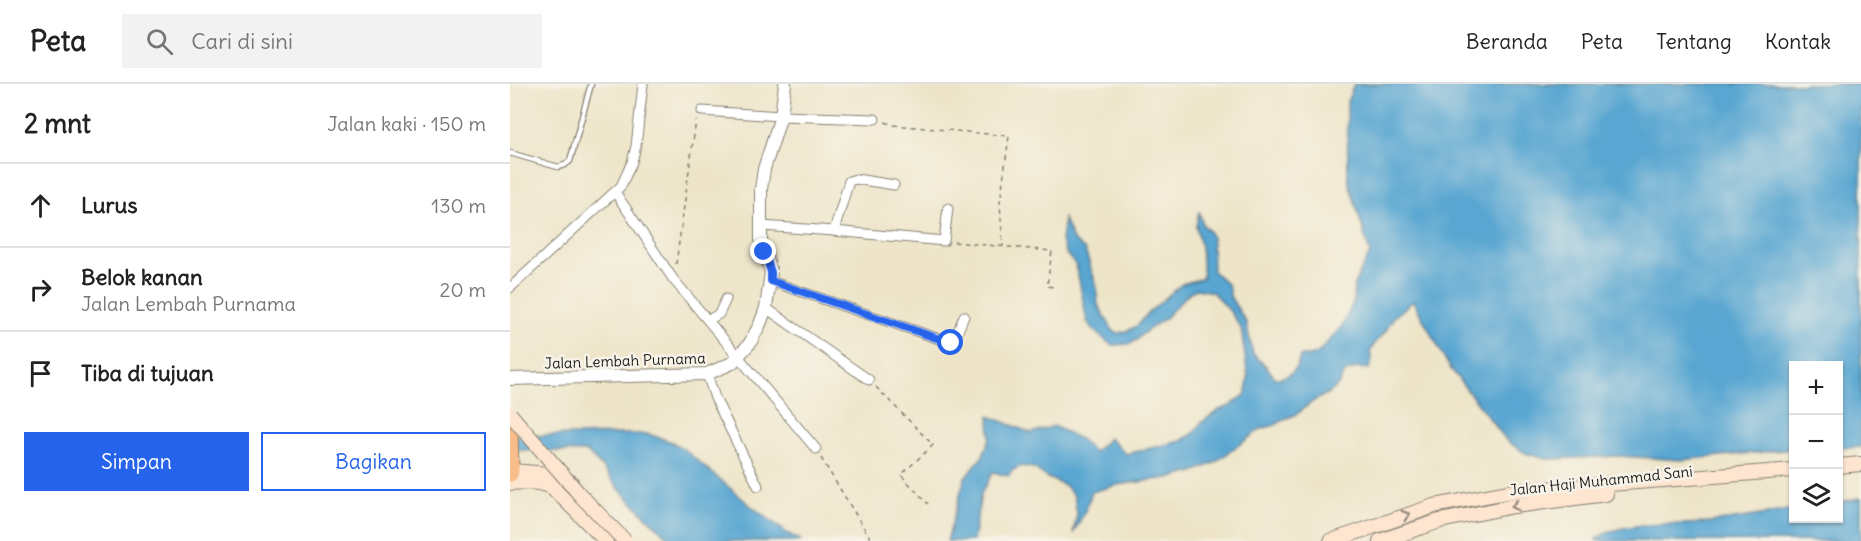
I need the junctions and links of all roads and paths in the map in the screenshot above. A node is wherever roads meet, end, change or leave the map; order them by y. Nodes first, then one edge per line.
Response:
1 (591, 84) edge
2 (643, 84) edge
3 (785, 84) edge
4 (702, 111) joint
5 (781, 116) junction
6 (875, 119) joint
7 (510, 153) edge
8 (894, 185) dead end
9 (615, 192) junction
10 (948, 208) dead end
11 (762, 226) junction
12 (834, 231) junction
13 (944, 241) junction
14 (1003, 246) junction
15 (673, 279) junction
16 (771, 281) junction
17 (1054, 287) dead end
18 (510, 288) edge
19 (726, 299) dead end
20 (766, 308) junction
21 (964, 316) dead end
22 (708, 320) junction
23 (738, 356) junction
24 (707, 374) junction
25 (510, 379) edge
26 (869, 380) joint
27 (510, 414) edge
28 (510, 427) edge
29 (816, 449) joint
30 (1861, 464) edge
31 (1843, 466) edge
32 (1789, 471) edge
33 (511, 472) edge
34 (1861, 473) edge
35 (1843, 475) edge
36 (1789, 479) edge
37 (758, 486) dead end
38 (1594, 491) junction
39 (928, 504) dead end
40 (606, 541) edge
41 (615, 541) edge
42 (625, 541) edge
43 (633, 541) edge
44 (872, 541) edge
45 (1331, 541) edge
46 (1380, 541) edge

1 - 7 lane
2 - 9 street
3 - 5 street, Jalan Lembah Purnama
4 - 5 street
4 - 15 path
5 - 6 street
5 - 11 street, Jalan Lembah Purnama
6 - 14 path
8 - 12 street
9 - 15 street
9 - 18 street
10 - 13 street
11 - 12 street
11 - 16 street, Jalan Lembah Purnama
12 - 13 street
13 - 14 path
14 - 17 path
15 - 22 street
16 - 20 street, Jalan Lembah Purnama
16 - 21 street
19 - 22 street
20 - 23 street, Jalan Lembah Purnama
20 - 26 street
22 - 23 street
23 - 24 street, Jalan Lembah Purnama
23 - 29 street
24 - 25 street, Jalan Lembah Purnama
24 - 37 street
26 - 39 path
27 - 42 main road, bridge
28 - 33 highway
28 - 41 main road
29 - 44 path
30 - 31 main road
32 - 38 main road
33 - 40 main road
33 - 43 main road
34 - 35 main road
36 - 38 main road, Jalan Haji Muhammad Sani
45 -> 38 main road, Jalan Haji Muhammad Sani
38 -> 46 main road, Jalan Haji Muhammad Sani

